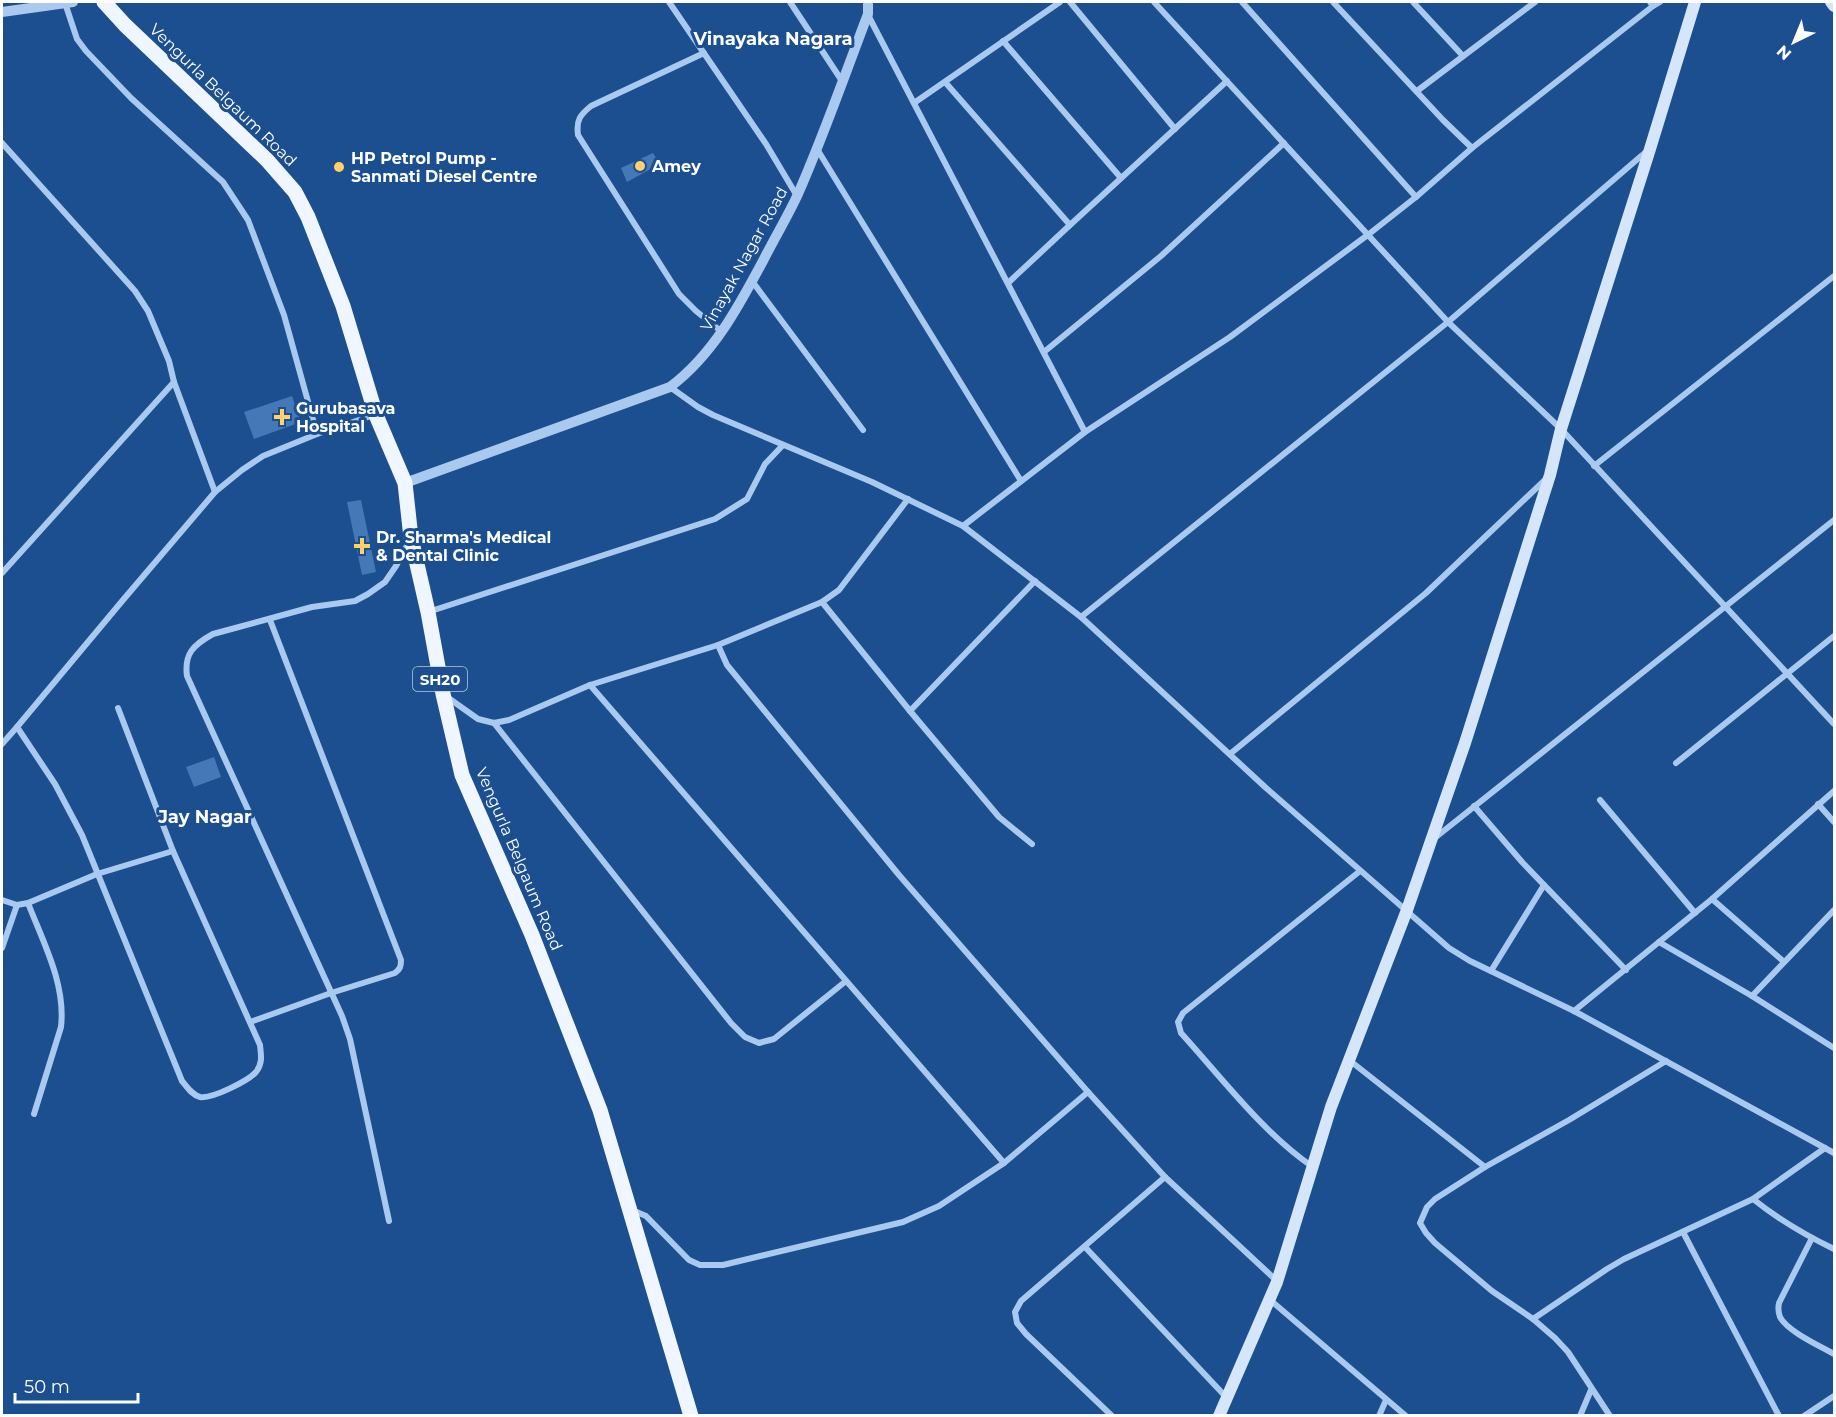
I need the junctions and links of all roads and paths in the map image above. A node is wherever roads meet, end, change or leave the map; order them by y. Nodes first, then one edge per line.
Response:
1 (69, 2) edge
2 (104, 2) edge
3 (669, 2) edge
4 (790, 2) edge
5 (868, 2) edge
6 (1060, 2) edge
7 (1070, 2) edge
8 (1154, 2) edge
9 (1242, 2) edge
10 (1333, 2) edge
11 (1413, 2) edge
12 (1535, 2) edge
13 (1660, 2) edge
14 (1695, 2) edge
15 (1831, 2) edge
16 (1652, 4) edge
17 (1834, 6) edge
18 (2, 12) edge
19 (868, 14) junction
20 (1003, 41) junction
21 (704, 53) junction
22 (1463, 56) junction
23 (1227, 81) junction
24 (842, 82) junction
25 (945, 82) junction
26 (1417, 91) junction
27 (914, 103) junction
28 (1175, 129) junction
29 (2, 143) edge
30 (1284, 143) junction
31 (817, 148) junction
32 (1472, 148) junction
33 (1650, 149) junction
34 (1121, 178) junction
35 (797, 196) junction
36 (1416, 197) junction
37 (1070, 225) junction
38 (1369, 234) junction
39 (1834, 276) edge
40 (752, 281) junction
41 (1008, 283) junction
42 (1449, 322) junction
43 (722, 332) junction
44 (1044, 352) junction
45 (174, 382) junction
46 (670, 387) junction
47 (376, 415) junction
48 (1561, 429) junction
49 (862, 430) dead end
50 (1085, 432) junction
51 (317, 434) junction
52 (783, 445) junction
53 (1594, 466) junction
54 (1550, 475) junction
55 (1021, 481) junction
56 (405, 483) junction
57 (216, 492) junction
58 (908, 499) junction
59 (1834, 520) edge
60 (963, 526) junction
61 (411, 538) junction
62 (2, 573) edge
63 (1035, 581) junction
64 (822, 602) junction
65 (1725, 607) junction
66 (428, 612) junction
67 (1081, 617) junction
68 (270, 620) junction
69 (1834, 636) edge
70 (718, 645) junction
71 (1788, 674) junction
72 (590, 685) junction
73 (442, 694) junction
74 (118, 708) dead end
75 (910, 711) junction
76 (494, 723) junction
77 (1834, 724) edge
78 (17, 727) junction
79 (2, 744) edge
80 (1230, 754) junction
81 (1676, 763) dead end
82 (1834, 791) edge
83 (1600, 800) dead end
84 (1818, 804) junction
85 (1474, 806) junction
86 (1834, 822) edge
87 (1431, 840) junction
88 (1032, 844) dead end
89 (173, 851) junction
90 (1360, 871) junction
91 (97, 874) junction
92 (1544, 885) junction
93 (1712, 899) junction
94 (2, 900) edge
95 (28, 903) junction
96 (17, 904) junction
97 (1407, 910) junction
98 (1834, 910) edge
99 (1695, 913) junction
100 (1659, 942) junction
101 (2, 948) edge
102 (1783, 961) junction
103 (1626, 970) junction
104 (1491, 971) junction
105 (846, 981) junction
106 (331, 993) junction
107 (1752, 996) junction
108 (1574, 1011) junction
109 (250, 1022) junction
110 (1834, 1048) edge
111 (1349, 1060) junction
112 (1666, 1061) junction
113 (1088, 1092) junction
114 (34, 1114) dead end
115 (1825, 1148) junction
116 (1834, 1153) edge
117 (1004, 1163) junction
118 (1313, 1167) junction
119 (1485, 1167) junction
120 (1165, 1177) junction
121 (1753, 1199) junction
122 (631, 1210) junction
123 (389, 1221) dead end
124 (1683, 1232) junction
125 (1812, 1238) junction
126 (1085, 1247) junction
127 (1834, 1249) edge
128 (1277, 1282) junction
129 (1269, 1299) junction
130 (1533, 1319) junction
131 (1834, 1354) edge
132 (1592, 1390) junction
133 (1834, 1396) edge
134 (1227, 1398) junction
135 (1386, 1400) junction
136 (1108, 1415) edge
137 (692, 1416) edge
138 (1219, 1416) edge
139 (1379, 1416) edge
140 (1406, 1416) edge
141 (1580, 1416) edge
142 (1610, 1416) edge
143 (1779, 1416) edge
144 (1804, 1416) edge

1 - 18 street
1 - 51 street
2 - 47 main road, Vengurla Belgaum Road / SH20
3 - 21 street
4 - 24 street
5 - 19 street, Vinayak Nagar Road
6 - 20 street
7 - 28 street
8 - 23 street
9 - 36 street
10 - 26 street
11 - 22 street
12 - 22 street
13 - 16 street
14 - 33 main road
15 - 17 main road
16 - 32 street
19 - 24 street, Vinayak Nagar Road
19 - 27 street
20 - 25 street
20 - 34 street
21 - 35 street
21 - 43 street
22 - 26 street
23 - 28 street
23 - 30 street
24 - 31 street, Vinayak Nagar Road
25 - 27 street
25 - 37 street
26 - 32 street
27 - 41 street
28 - 34 street
29 - 45 street
30 - 38 street
30 - 44 street
31 - 35 street, Vinayak Nagar Road
31 - 55 street
32 - 36 street
33 - 42 street
33 - 48 main road
34 - 37 street
35 - 40 street, Vinayak Nagar Road
36 - 38 street
37 - 41 street
38 - 42 street
38 - 50 street
39 - 53 street
40 - 43 street, Vinayak Nagar Road
40 - 49 street
41 - 44 street
42 - 48 street
42 - 67 street
43 - 46 street, Vinayak Nagar Road
44 - 50 street
45 - 57 street
45 - 62 street
46 - 52 street
46 - 56 street, Vinayak Nagar Road
47 - 51 street
47 - 56 main road, Vengurla Belgaum Road / SH20
48 - 53 street
48 - 54 main road
50 - 55 street
51 - 57 street
52 - 58 street
52 - 66 street
53 - 65 street
54 - 80 street
54 - 87 main road
55 - 60 street
56 - 61 main road, Vengurla Belgaum Road / SH20
57 - 78 street
58 - 60 street
58 - 64 street
59 - 65 street
60 - 63 street
61 - 66 main road, Vengurla Belgaum Road / SH20
61 - 68 street
63 - 67 street
63 - 75 street
64 - 70 street
64 - 75 street
65 - 71 street
65 - 85 street
66 - 73 main road, Vengurla Belgaum Road / SH20
67 - 80 street
68 - 106 street
68 - 106 street
69 - 71 street
70 - 72 street
70 - 113 street
71 - 77 street
71 - 81 street
72 - 76 street
72 - 105 street
73 - 76 street
73 - 122 main road, Vengurla Belgaum Road / SH20
74 - 89 street
75 - 88 street
76 - 105 street
78 - 79 street
78 - 91 street
80 - 90 street
82 - 84 street
83 - 99 street
84 - 86 street
84 - 93 street
85 - 87 street
85 - 92 street
87 - 97 main road
89 - 91 street
89 - 109 street
90 - 97 street
90 - 118 street
91 - 95 street
91 - 109 street
92 - 103 street
92 - 104 street
93 - 99 street
93 - 102 street
94 - 96 street
95 - 96 street
95 - 114 street
96 - 101 street
97 - 104 street
97 - 111 main road
98 - 102 street
99 - 100 street
100 - 103 street
100 - 107 street
102 - 107 street
103 - 108 street
104 - 108 street
105 - 117 street
106 - 109 street
106 - 123 street
107 - 110 street
108 - 112 street
111 - 118 main road
111 - 119 street
112 - 115 street
112 - 119 street
113 - 117 street
113 - 120 street
115 - 116 street
115 - 121 street
117 - 122 street
118 - 128 main road
119 - 130 street
120 - 126 street
120 - 128 street
121 - 124 street
121 - 125 street
122 - 137 main road, Vengurla Belgaum Road / SH20
124 - 130 street
124 - 143 street
125 - 127 street
125 - 131 street
126 - 134 street
126 - 136 street
128 - 129 main road
129 - 134 main road
129 - 135 street
130 - 132 street
132 - 141 street
132 - 142 street
133 - 144 street
134 - 138 main road
135 - 139 street
135 - 140 street

